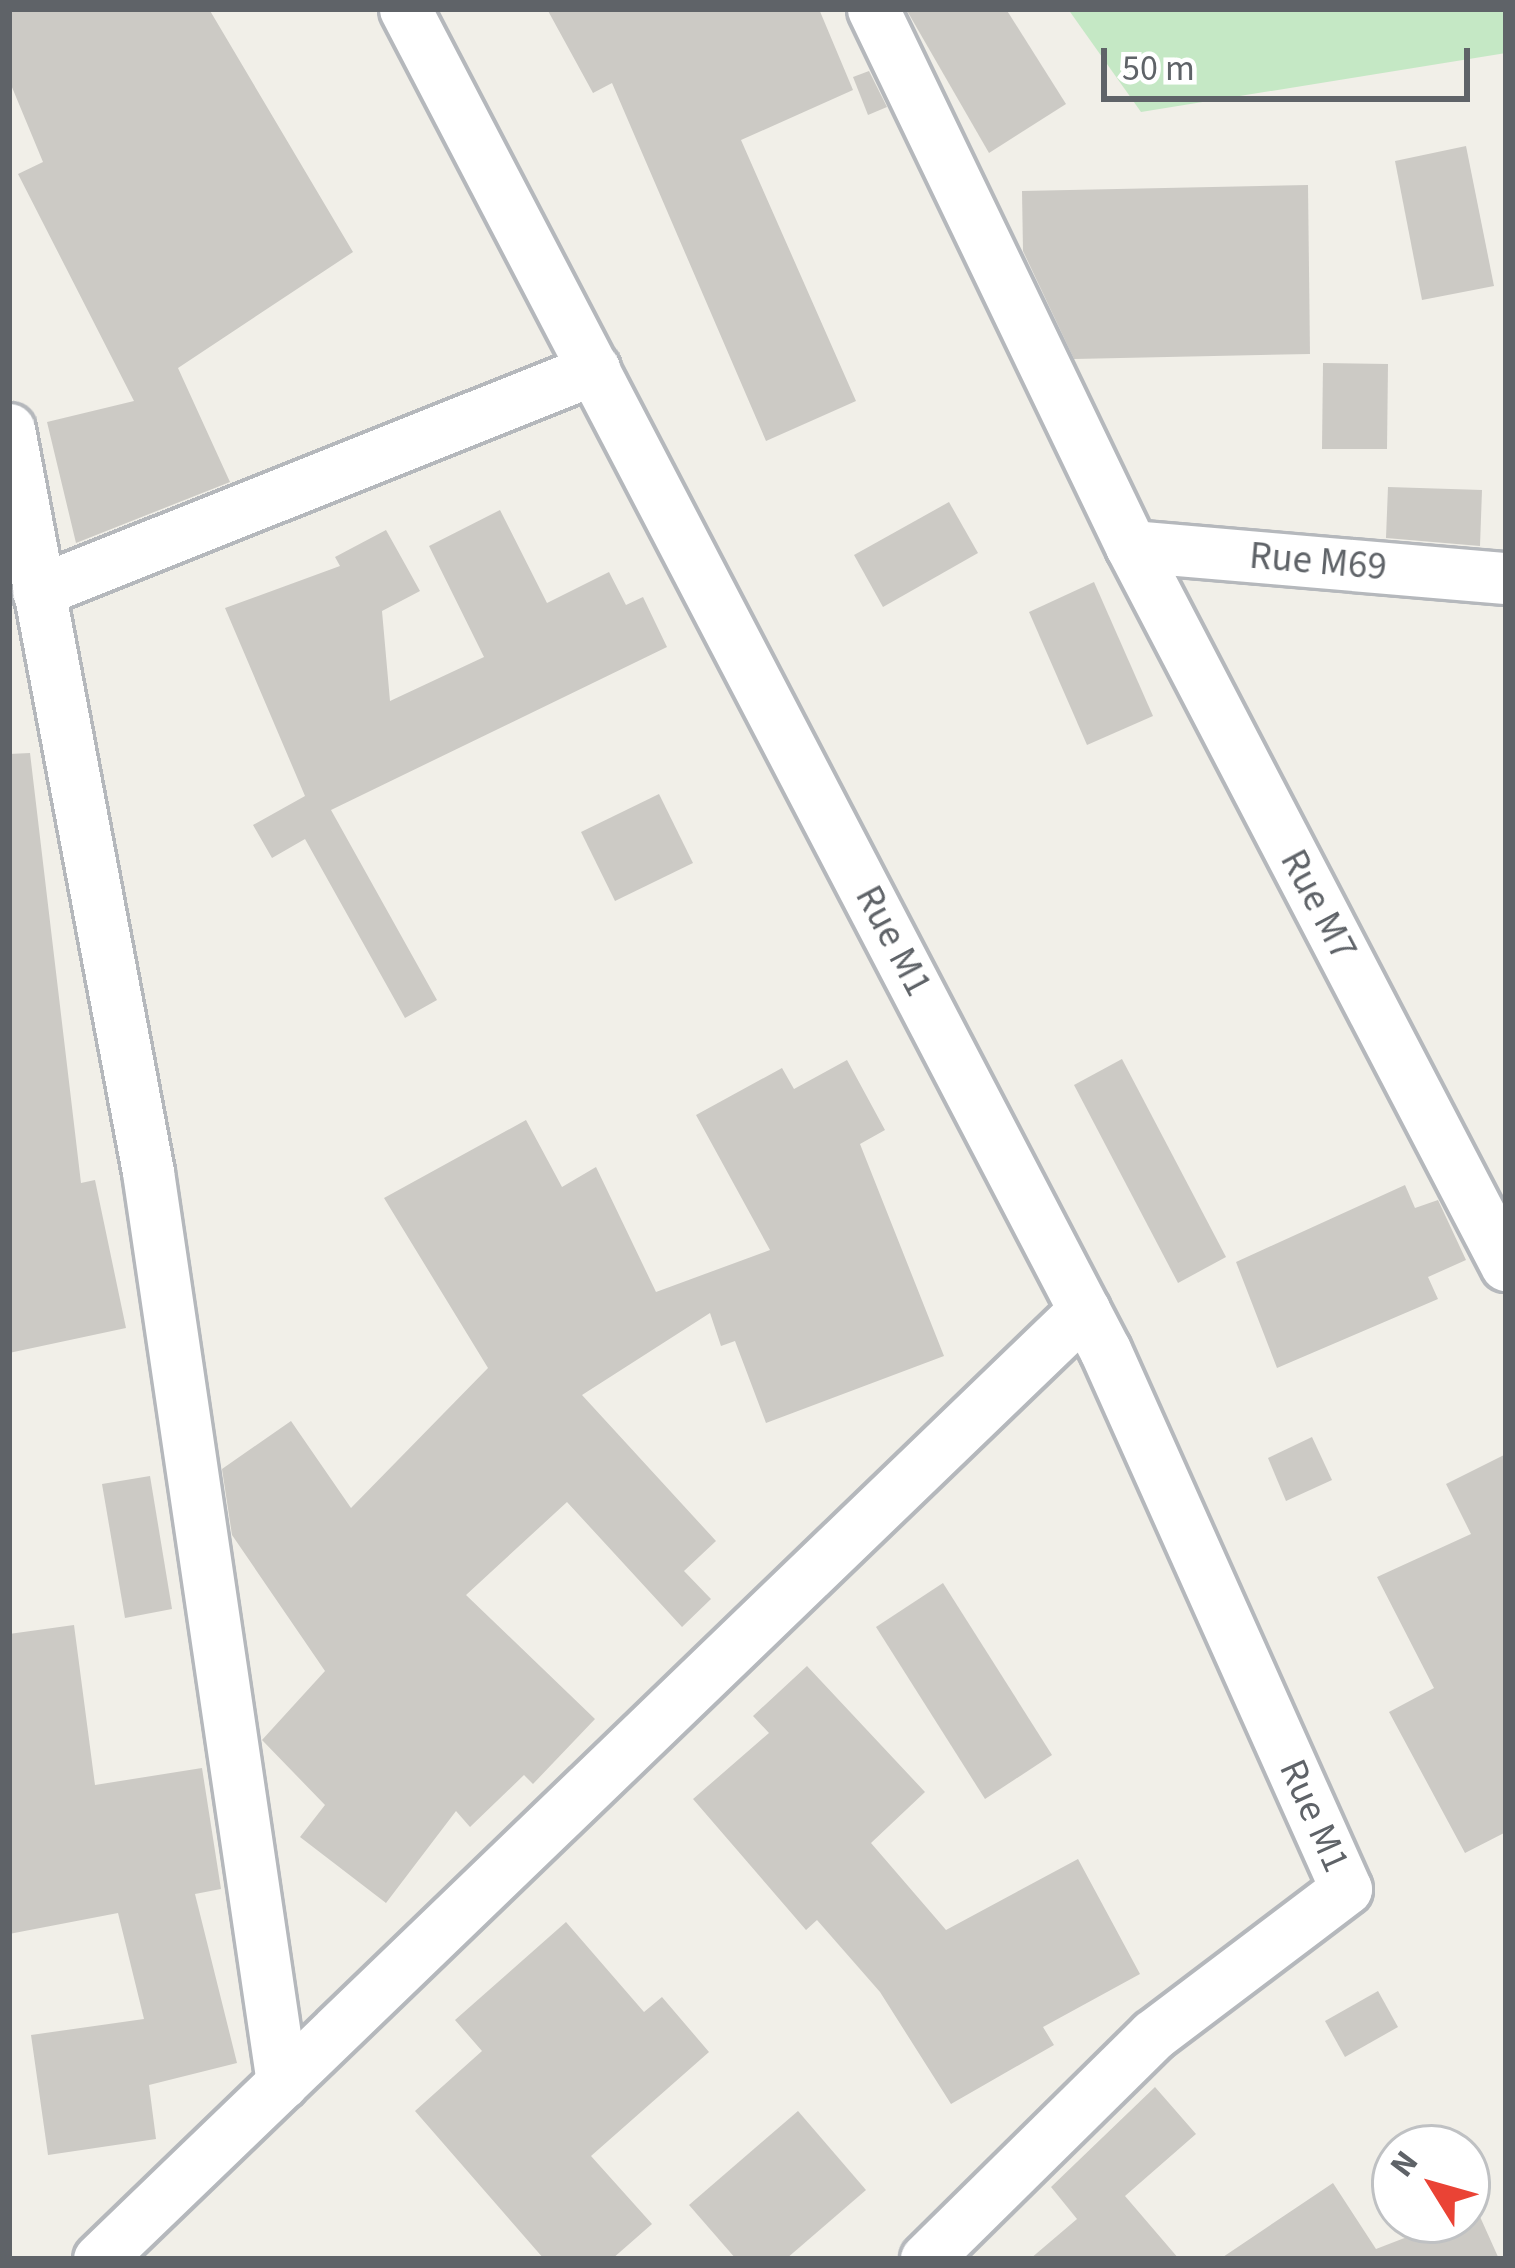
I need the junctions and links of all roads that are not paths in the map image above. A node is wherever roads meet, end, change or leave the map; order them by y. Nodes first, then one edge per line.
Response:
1 (873, 9) edge
2 (406, 10) edge
3 (594, 369) junction
4 (10, 440) edge
5 (1131, 546) junction
6 (1506, 578) edge
7 (38, 591) junction
8 (1506, 1265) edge
9 (1084, 1310) junction
10 (282, 2083) junction
11 (99, 2259) edge
12 (926, 2259) edge

1 - 5 street, Rue M7
2 - 3 street, Rue M1
3 - 7 street
3 - 9 street, Rue M1
4 - 7 street
5 - 6 street, Rue M69
5 - 8 street, Rue M7
7 - 10 street
9 - 10 street
9 - 12 street, Rue M1
10 - 11 street

